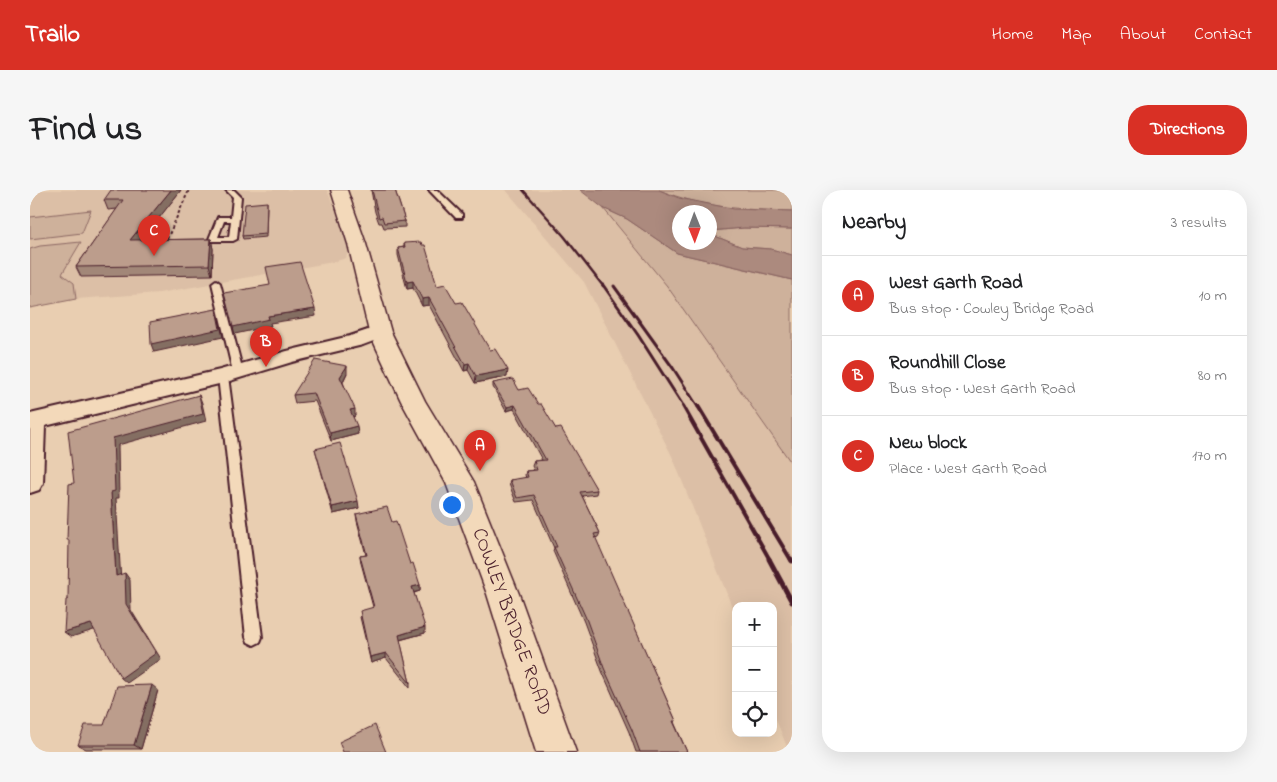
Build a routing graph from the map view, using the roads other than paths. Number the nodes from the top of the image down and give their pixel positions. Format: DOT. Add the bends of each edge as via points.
graph roads {
  1 [pos="230,190"];
  2 [pos="339,190"];
  3 [pos="433,190"];
  4 [pos="459,216"];
  5 [pos="236,219"];
  6 [pos="216,283"];
  7 [pos="380,332"];
  8 [pos="230,374"];
  9 [pos="32,421"];
  10 [pos="30,483"];
  11 [pos="254,638"];
  12 [pos="556,752"];
  1 -- 5 [label="lane" via="237,197"];
  2 -- 7 [label="highway, COWLEY BRIDGE ROAD"];
  3 -- 4 [label="lane"];
  6 -- 8 [label="lane"];
  7 -- 8 [label="street"];
  7 -- 12 [label="highway, COWLEY BRIDGE ROAD" via="413,402 460,482 503,594"];
  8 -- 9 [label="street"];
  8 -- 11 [label="lane"];
  9 -- 10 [label="street"];
}
